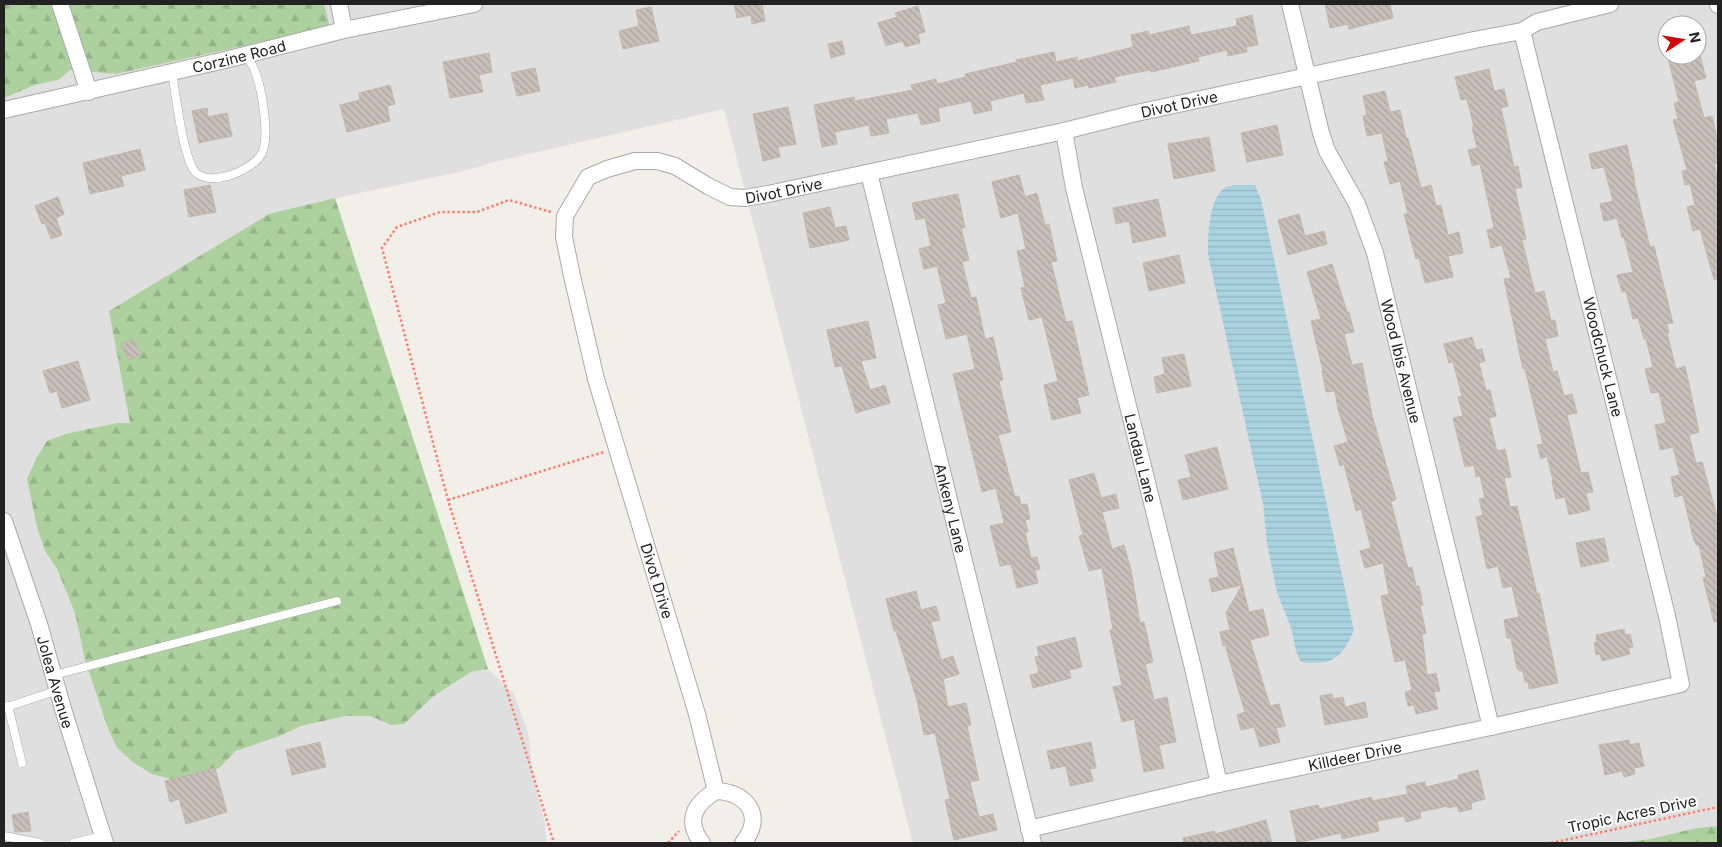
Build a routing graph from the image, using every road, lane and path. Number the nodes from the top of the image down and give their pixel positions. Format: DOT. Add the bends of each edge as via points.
graph roads {
  1 [pos="60,4"];
  2 [pos="339,4"];
  3 [pos="474,4"];
  4 [pos="1290,4"];
  5 [pos="1610,4"];
  6 [pos="344,30"];
  7 [pos="1522,31"];
  8 [pos="245,55"];
  9 [pos="172,72"];
  10 [pos="1308,76"];
  11 [pos="89,92"];
  12 [pos="4,110"];
  13 [pos="1064,131"];
  14 [pos="869,173"];
  15 [pos="565,216"];
  16 [pos="617,448"];
  17 [pos="448,500"];
  18 [pos="4,521"];
  19 [pos="336,601"];
  20 [pos="56,683"];
  21 [pos="1681,684"];
  22 [pos="6,707"];
  23 [pos="1491,727"];
  24 [pos="22,763"];
  25 [pos="1220,784"];
  26 [pos="716,791"];
  27 [pos="1718,807"];
  28 [pos="4,836"];
  29 [pos="1031,836"];
  30 [pos="104,840"];
  31 [pos="40,843"];
  32 [pos="74,843"];
  33 [pos="554,843"];
  34 [pos="702,843"];
  35 [pos="743,843"];
  36 [pos="1551,843"];
  1 -- 11 [label="street"];
  2 -- 6 [label="street"];
  3 -- 6 [label="street, Corzine Road"];
  4 -- 10 [label="street, Wood Ibis Avenue"];
  5 -- 7 [label="street, Divot Drive" via="1537,22"];
  6 -- 8 [label="street, Corzine Road"];
  7 -- 10 [label="street, Divot Drive"];
  7 -- 21 [label="street, Woodchuck Lane"];
  8 -- 9 [label="street, Corzine Road"];
  8 -- 9 [label="lane" via="256,72 266,126 265,144 250,166 222,177 206,177 194,170 186,146"];
  9 -- 11 [label="street, Corzine Road"];
  10 -- 13 [label="street, Divot Drive"];
  10 -- 23 [label="street, Wood Ibis Avenue" via="1321,133 1356,204 1375,253"];
  11 -- 12 [label="street, Corzine Road"];
  13 -- 14 [label="street, Divot Drive"];
  13 -- 25 [label="street, Landau Lane" via="1074,188"];
  14 -- 15 [label="street, Divot Drive" via="745,198 730,197 675,166 635,161 588,177"];
  14 -- 29 [label="street, Ankeny Lane"];
  15 -- 16 [label="street, Divot Drive" via="564,236 572,276 596,379"];
  15 -- 17 [label="path" via="508,200 477,212 440,212 398,227 382,248"];
  16 -- 17 [label="path"];
  16 -- 26 [label="street, Divot Drive" via="697,714"];
  17 -- 33 [label="path"];
  18 -- 20 [label="street, Jolea Avenue"];
  19 -- 20 [label="lane"];
  20 -- 22 [label="lane"];
  20 -- 30 [label="street, Jolea Avenue"];
  21 -- 23 [label="street, Killdeer Drive"];
  22 -- 24 [label="lane"];
  23 -- 25 [label="street, Killdeer Drive"];
  25 -- 29 [label="street, Killdeer Drive"];
  26 -- 34 [label="street" via="704,798 693,814 696,835"];
  26 -- 35 [label="street" via="736,794 750,809 752,826"];
  27 -- 36 [label="path, Tropic Acres Drive"];
  28 -- 31 [label="lane"];
  30 -- 32 [label="lane"];
}
